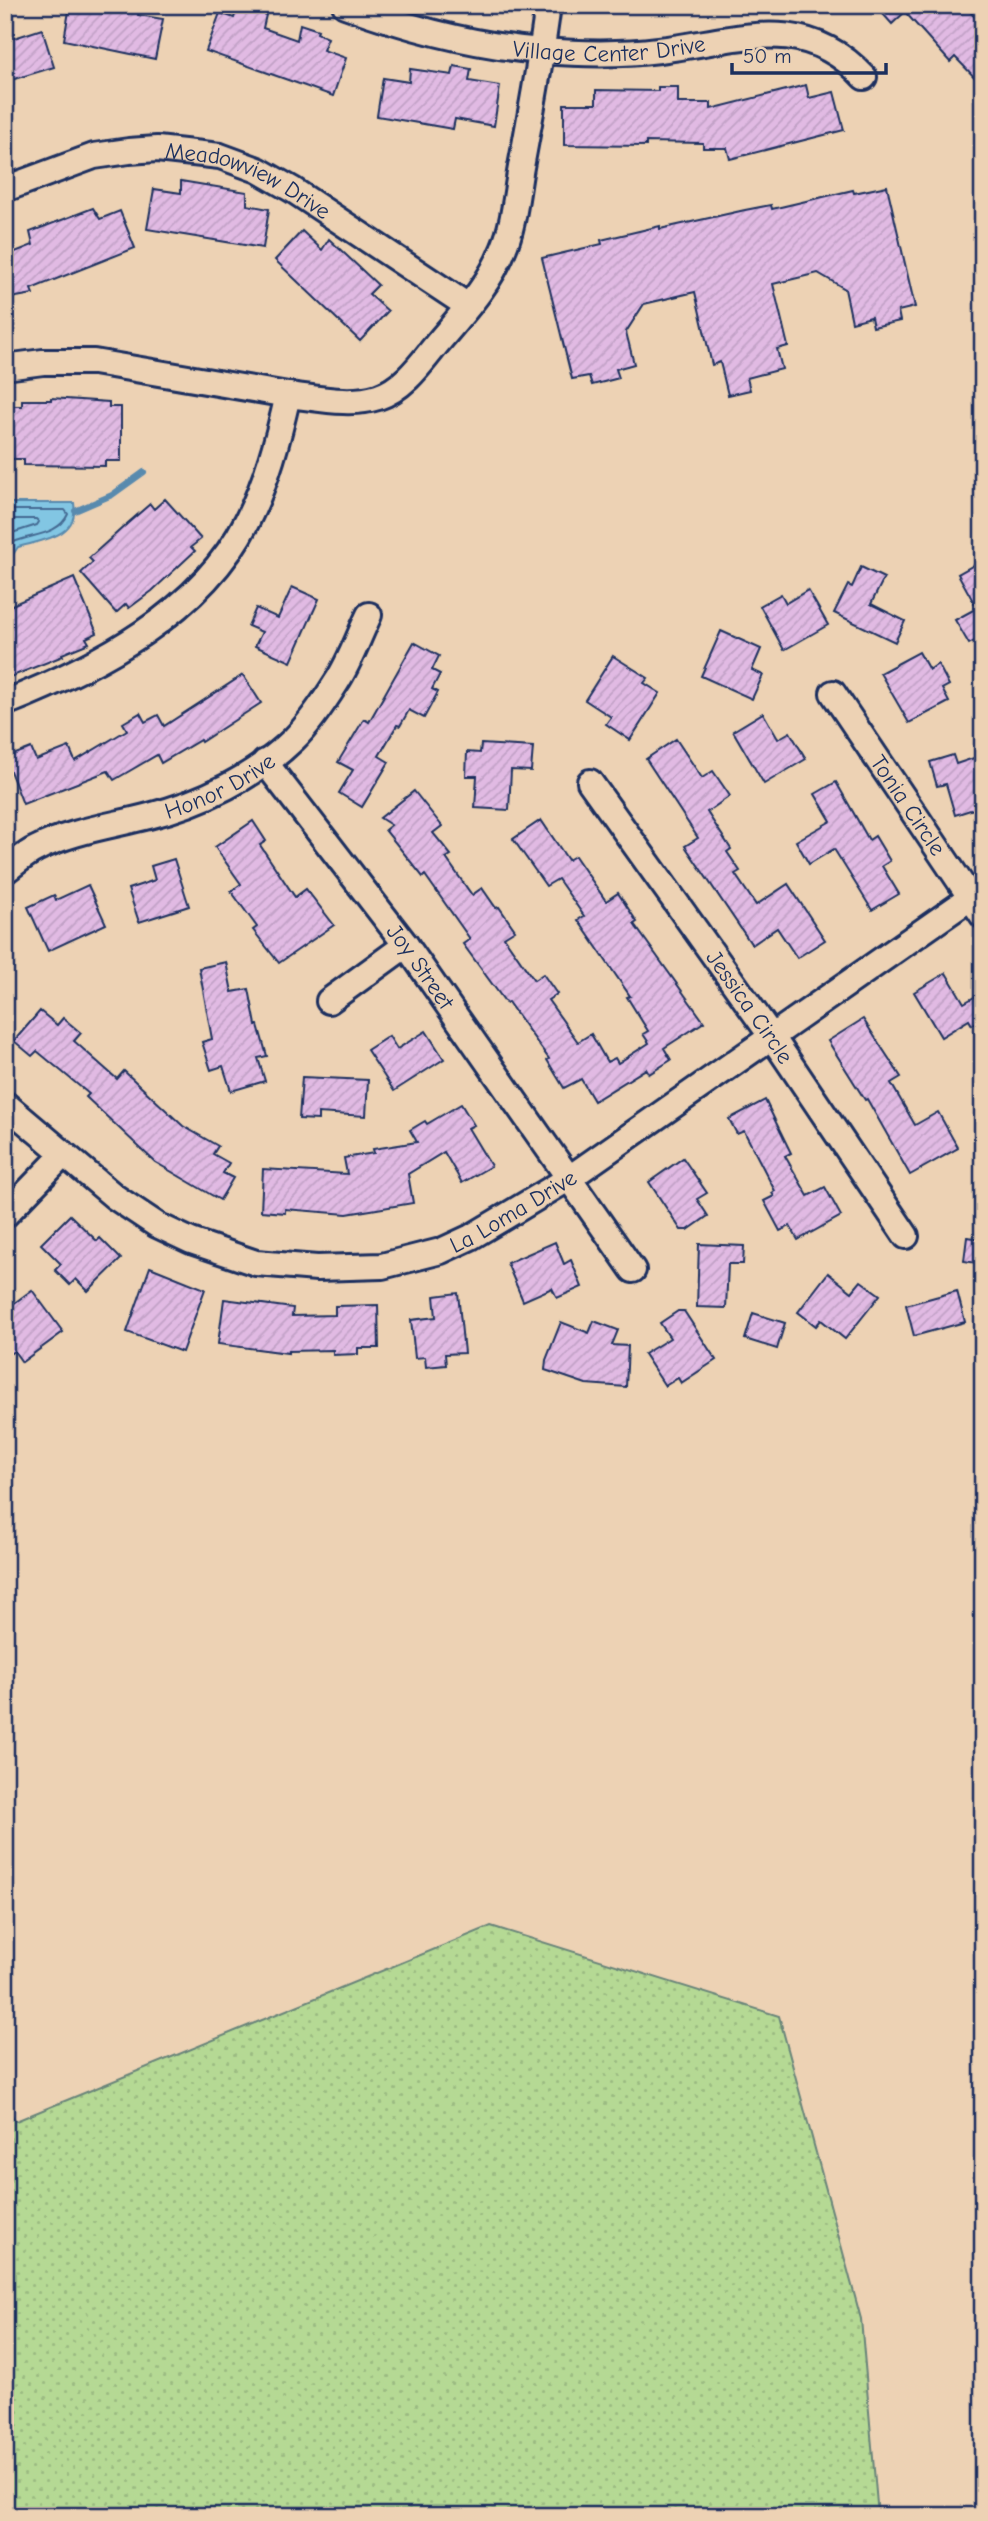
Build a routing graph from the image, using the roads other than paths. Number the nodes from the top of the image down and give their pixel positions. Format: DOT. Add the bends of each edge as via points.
graph roads {
  1 [pos="345,5"];
  2 [pos="548,5"];
  3 [pos="542,51"];
  4 [pos="864,76"];
  5 [pos="5,188"];
  6 [pos="468,306"];
  7 [pos="5,367"];
  8 [pos="288,395"];
  9 [pos="369,615"];
  10 [pos="833,693"];
  11 [pos="5,703"];
  12 [pos="265,762"];
  13 [pos="590,782"];
  14 [pos="5,871"];
  15 [pos="979,901"];
  16 [pos="406,945"];
  17 [pos="329,1001"];
  18 [pos="772,1037"];
  19 [pos="5,1104"];
  20 [pos="62,1155"];
  21 [pos="568,1179"];
  22 [pos="5,1215"];
  23 [pos="906,1236"];
  24 [pos="633,1269"];
  1 -- 3 [label="street, Village Center Drive" via="443,35"];
  2 -- 3 [label="street"];
  3 -- 4 [label="street, Village Center Drive" via="627,53 766,35 791,36 831,49"];
  3 -- 6 [label="street" via="508,237"];
  5 -- 6 [label="street, Meadowview Drive" via="84,159 129,151 157,149 220,156 293,190"];
  6 -- 8 [label="street" via="416,370 381,396 332,400"];
  7 -- 8 [label="street" via="94,362"];
  8 -- 11 [label="street" via="270,466 246,523 201,584 106,658"];
  9 -- 12 [label="street, Honor Drive" via="338,681 294,738"];
  10 -- 15 [label="street, Tonia Circle"];
  12 -- 14 [label="street, Honor Drive" via="213,794 67,837 34,850"];
  12 -- 16 [label="street, Joy Street"];
  13 -- 18 [label="street, Jessica Circle"];
  15 -- 18 [label="street, La Loma Drive"];
  16 -- 17 [label="street"];
  16 -- 21 [label="street, Joy Street"];
  18 -- 21 [label="street, La Loma Drive"];
  18 -- 23 [label="street, Jessica Circle"];
  19 -- 20 [label="street, La Loma Drive"];
  20 -- 21 [label="street, La Loma Drive" via="157,1225 191,1241 256,1263 317,1268 382,1266 441,1251"];
  20 -- 22 [label="street"];
  21 -- 24 [label="street, Joy Street"];
}
